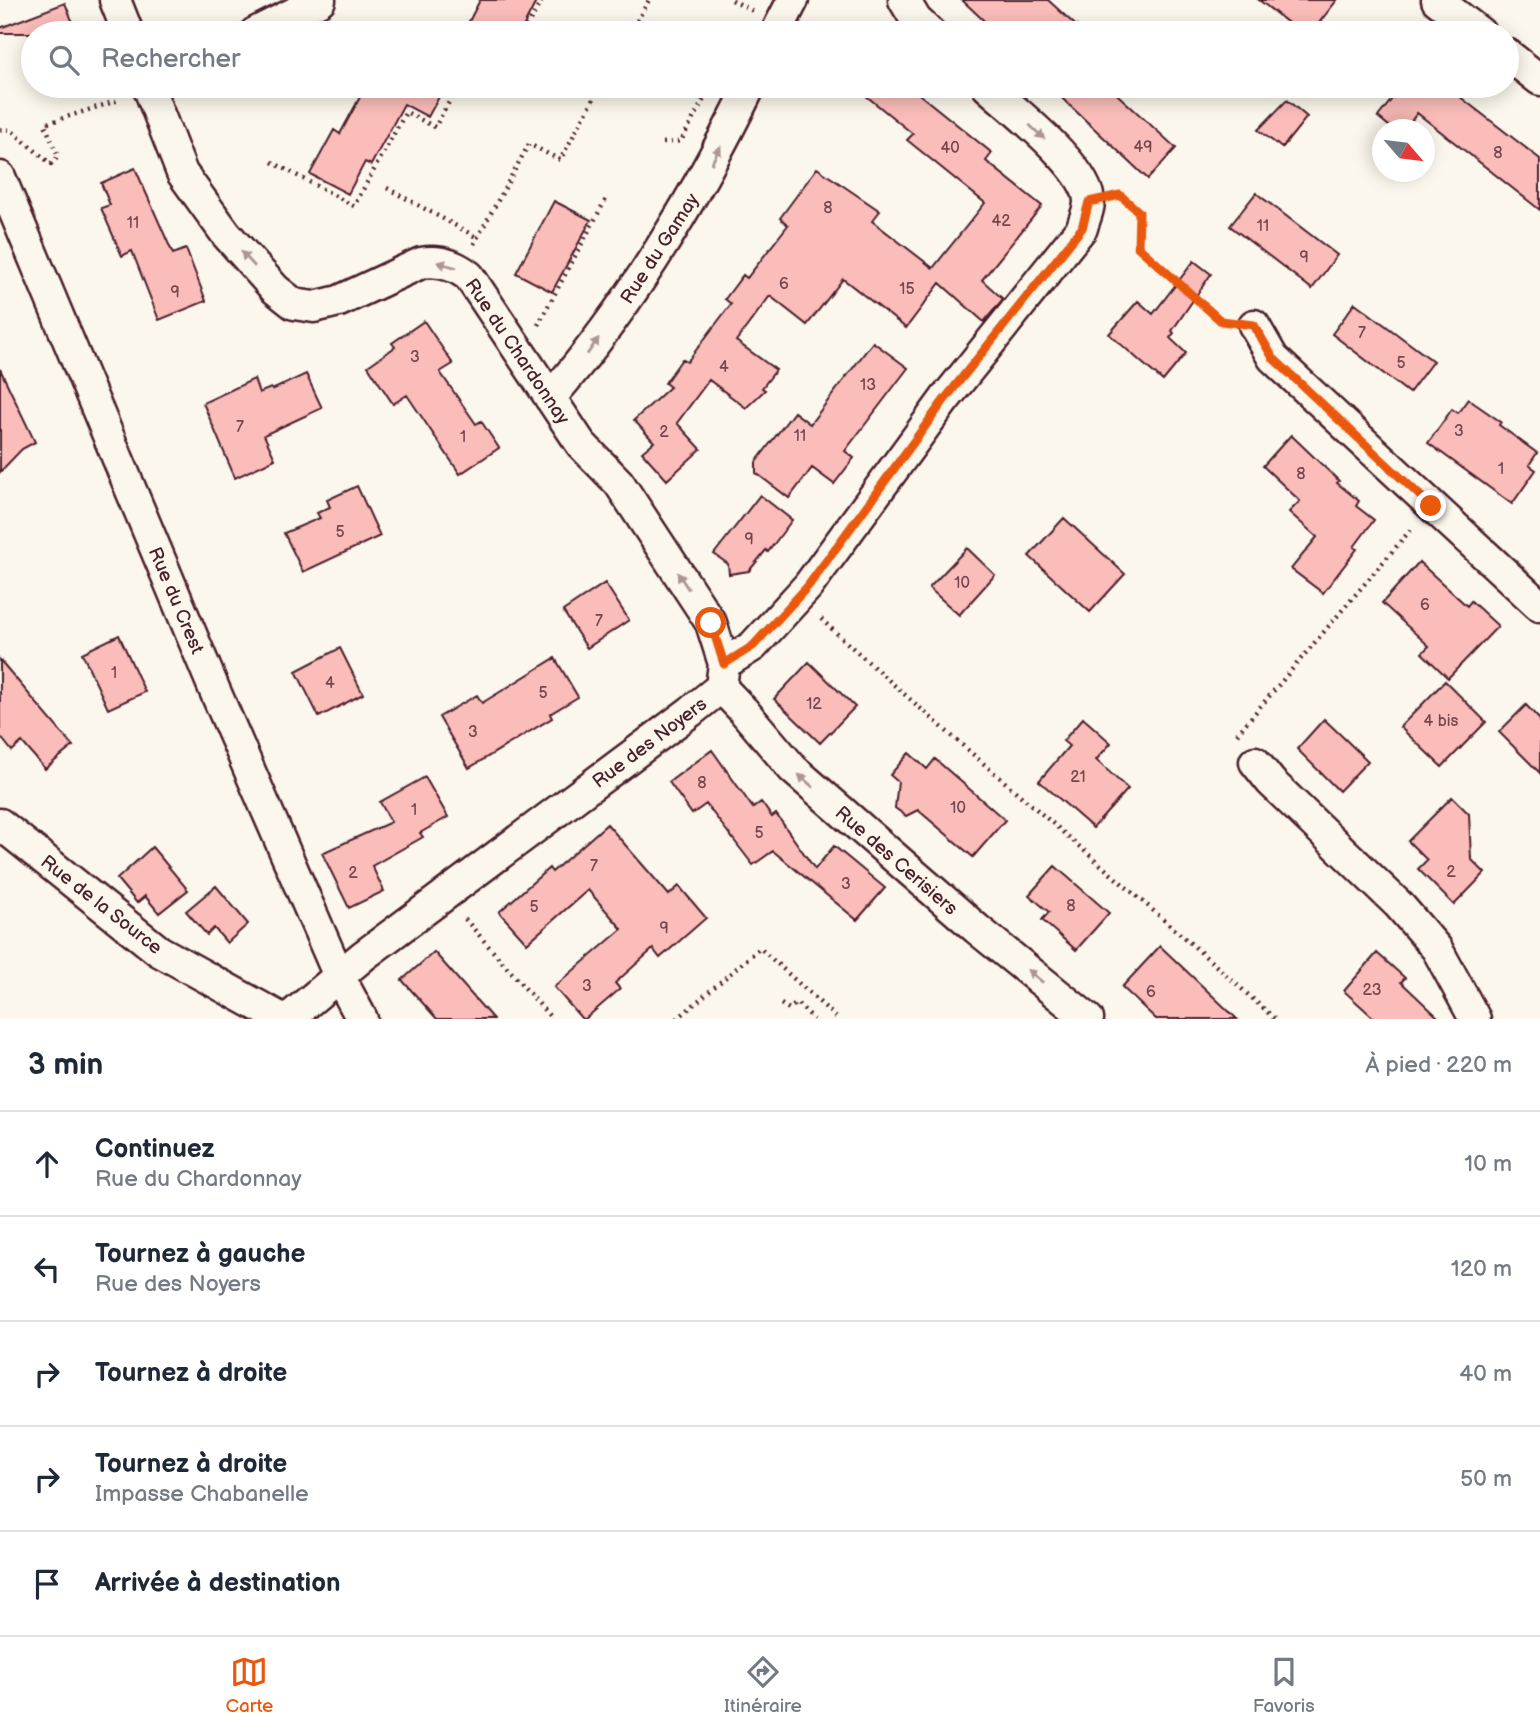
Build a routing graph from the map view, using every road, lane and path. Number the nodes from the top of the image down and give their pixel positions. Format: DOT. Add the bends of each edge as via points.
graph roads {
  1 [pos="115,0"];
  2 [pos="320,0"];
  3 [pos="542,0"];
  4 [pos="649,0"];
  5 [pos="793,0"];
  6 [pos="904,0"];
  7 [pos="1437,0"];
  8 [pos="123,21"];
  9 [pos="279,21"];
  10 [pos="530,21"];
  11 [pos="637,21"];
  12 [pos="782,21"];
  13 [pos="917,21"];
  14 [pos="1464,21"];
  15 [pos="1519,63"];
  16 [pos="1540,80"];
  17 [pos="120,98"];
  18 [pos="155,98"];
  19 [pos="451,98"];
  20 [pos="594,98"];
  21 [pos="704,98"];
  22 [pos="744,98"];
  23 [pos="1000,98"];
  24 [pos="0,129"];
  25 [pos="663,143"];
  26 [pos="272,162"];
  27 [pos="0,177"];
  28 [pos="387,188"];
  29 [pos="607,197"];
  30 [pos="1089,202"];
  31 [pos="478,238"];
  32 [pos="460,269"];
  33 [pos="1254,325"];
  34 [pos="508,335"];
  35 [pos="550,398"];
  36 [pos="1431,506"];
  37 [pos="794,601"];
  38 [pos="1540,606"];
  39 [pos="722,675"];
  40 [pos="1232,740"];
  41 [pos="1255,762"];
  42 [pos="0,824"];
  43 [pos="442,897"];
  44 [pos="339,976"];
  45 [pos="781,1004"];
  46 [pos="282,1019"];
  47 [pos="288,1019"];
  48 [pos="362,1019"];
  49 [pos="552,1019"];
  50 [pos="677,1019"];
  51 [pos="814,1019"];
  52 [pos="838,1019"];
  53 [pos="1088,1019"];
  54 [pos="1275,1019"];
  55 [pos="1475,1019"];
  1 -- 8 [label="street"];
  2 -- 9 [label="street"];
  3 -- 10 [label="path"];
  4 -- 11 [label="path"];
  5 -- 12 [label="street"];
  6 -- 13 [label="street"];
  7 -- 14 [label="street"];
  15 -- 16 [label="street"];
  17 -- 24 [label="path" via="46,124 58,157 51,164 10,130"];
  32 -- 18 [label="street, Rue du Chardonnay, one-way" via="432,261 339,301 314,307 294,304 226,234 182,173"];
  19 -- 26 [label="path" via="435,127 406,112 354,206"];
  20 -- 31 [label="path" via="560,160 528,144"];
  21 -- 25 [label="path" via="681,141"];
  35 -- 22 [label="street, Rue du Gamay, one-way" via="582,361 666,242"];
  23 -- 30 [label="street, one-way" via="1070,162 1083,180"];
  27 -- 44 [label="street, Rue du Crest"];
  28 -- 31 [label="path"];
  29 -- 34 [label="path" via="530,339 522,327"];
  30 -- 33 [label="path" via="1120,195 1139,212 1138,247 1221,321"];
  30 -- 37 [label="street, Rue des Noyers" via="1082,228 945,399"];
  31 -- 32 [label="path"];
  32 -- 34 [label="street, Rue du Chardonnay"];
  33 -- 36 [label="street" via="1273,358"];
  34 -- 35 [label="street, Rue du Chardonnay"];
  39 -- 35 [label="street, Rue du Chardonnay, one-way" via="711,623 619,484 581,444"];
  36 -- 38 [label="street"];
  36 -- 40 [label="path"];
  37 -- 39 [label="street, Rue des Noyers"];
  37 -- 54 [label="path" via="819,617"];
  39 -- 43 [label="street, Rue des Noyers"];
  53 -- 39 [label="street, Rue des Cerisiers, one-way" via="793,769 743,710"];
  41 -- 55 [label="street" via="1437,949"];
  42 -- 46 [label="street, Rue de la Source" via="159,951"];
  43 -- 44 [label="street, Rue des Noyers"];
  43 -- 49 [label="path"];
  44 -- 47 [label="street, Rue des Noyers"];
  44 -- 48 [label="street, Rue du Crest"];
  45 -- 51 [label="path" via="789,1009 797,1003"];
  50 -- 52 [label="path" via="760,948"];
}
